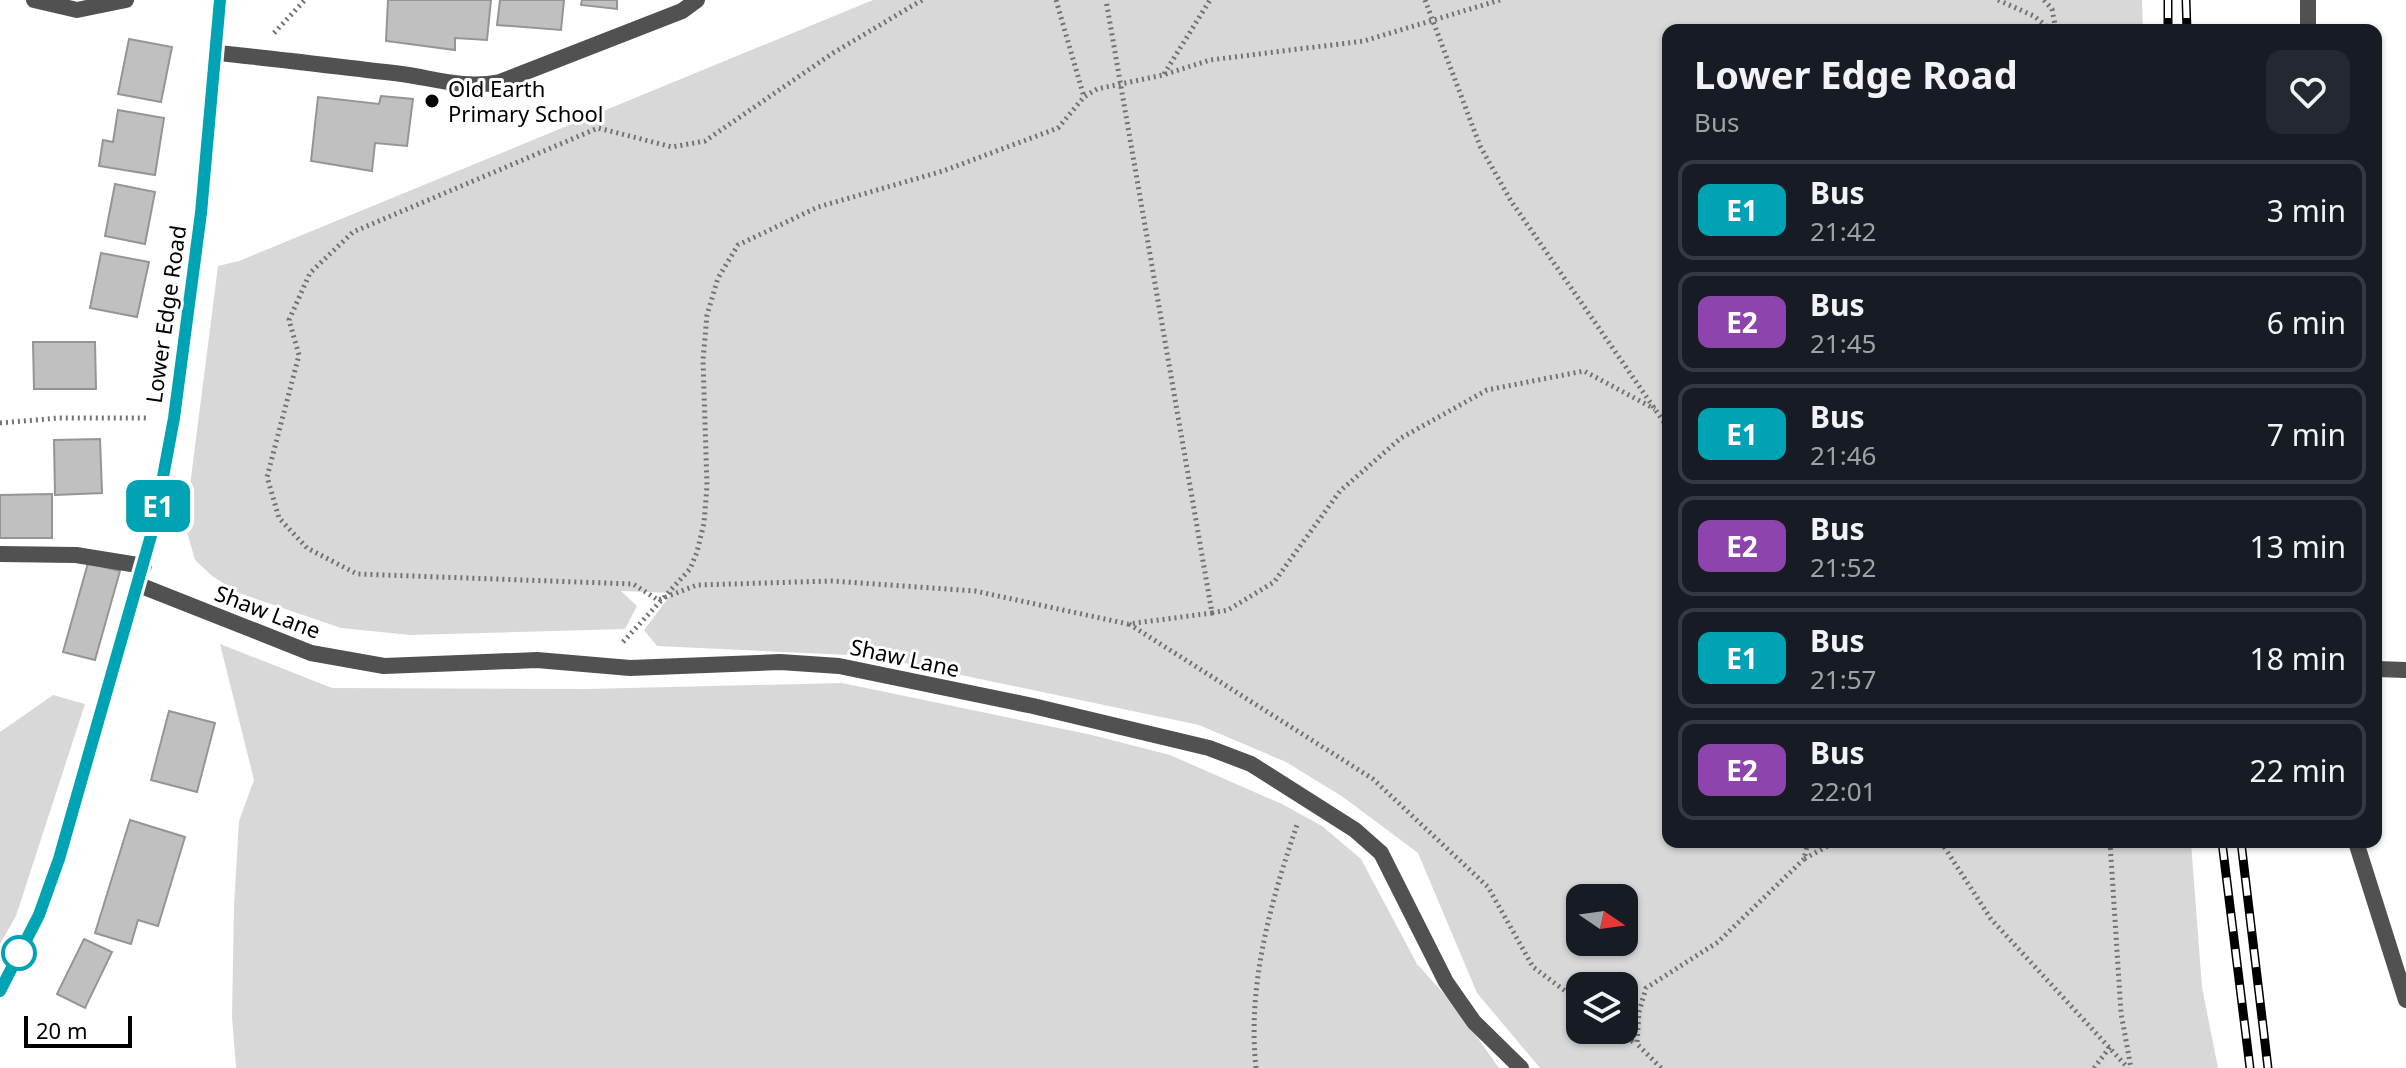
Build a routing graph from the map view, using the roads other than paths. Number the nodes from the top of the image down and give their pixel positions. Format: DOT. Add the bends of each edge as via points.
graph roads {
  1 [pos="34,0"];
  2 [pos="126,0"];
  3 [pos="220,0"];
  4 [pos="697,0"];
  5 [pos="2308,0"];
  6 [pos="2308,24"];
  7 [pos="217,53"];
  8 [pos="0,554"];
  9 [pos="144,566"];
  10 [pos="139,585"];
  11 [pos="2382,669"];
  12 [pos="2406,670"];
  13 [pos="2358,848"];
  14 [pos="0,991"];
  15 [pos="2406,1000"];
  16 [pos="1521,1068"];
  1 -- 2 [label="street" via="77,10"];
  3 -- 7 [label="street, Lower Edge Road"];
  4 -- 7 [label="street" via="669,16 480,86"];
  5 -- 6 [label="street"];
  7 -- 9 [label="street, Lower Edge Road" via="174,418"];
  8 -- 9 [label="street" via="76,555"];
  9 -- 10 [label="street, Lower Edge Road"];
  10 -- 14 [label="street, Lower Edge Road" via="59,859 39,915"];
  10 -- 16 [label="street, Shaw Lane" via="311,653 384,666 537,660 606,666 839,666 1209,748 1251,764 1355,830 1381,853 1446,982 1474,1022"];
  11 -- 12 [label="street"];
  13 -- 15 [label="street"];
}
